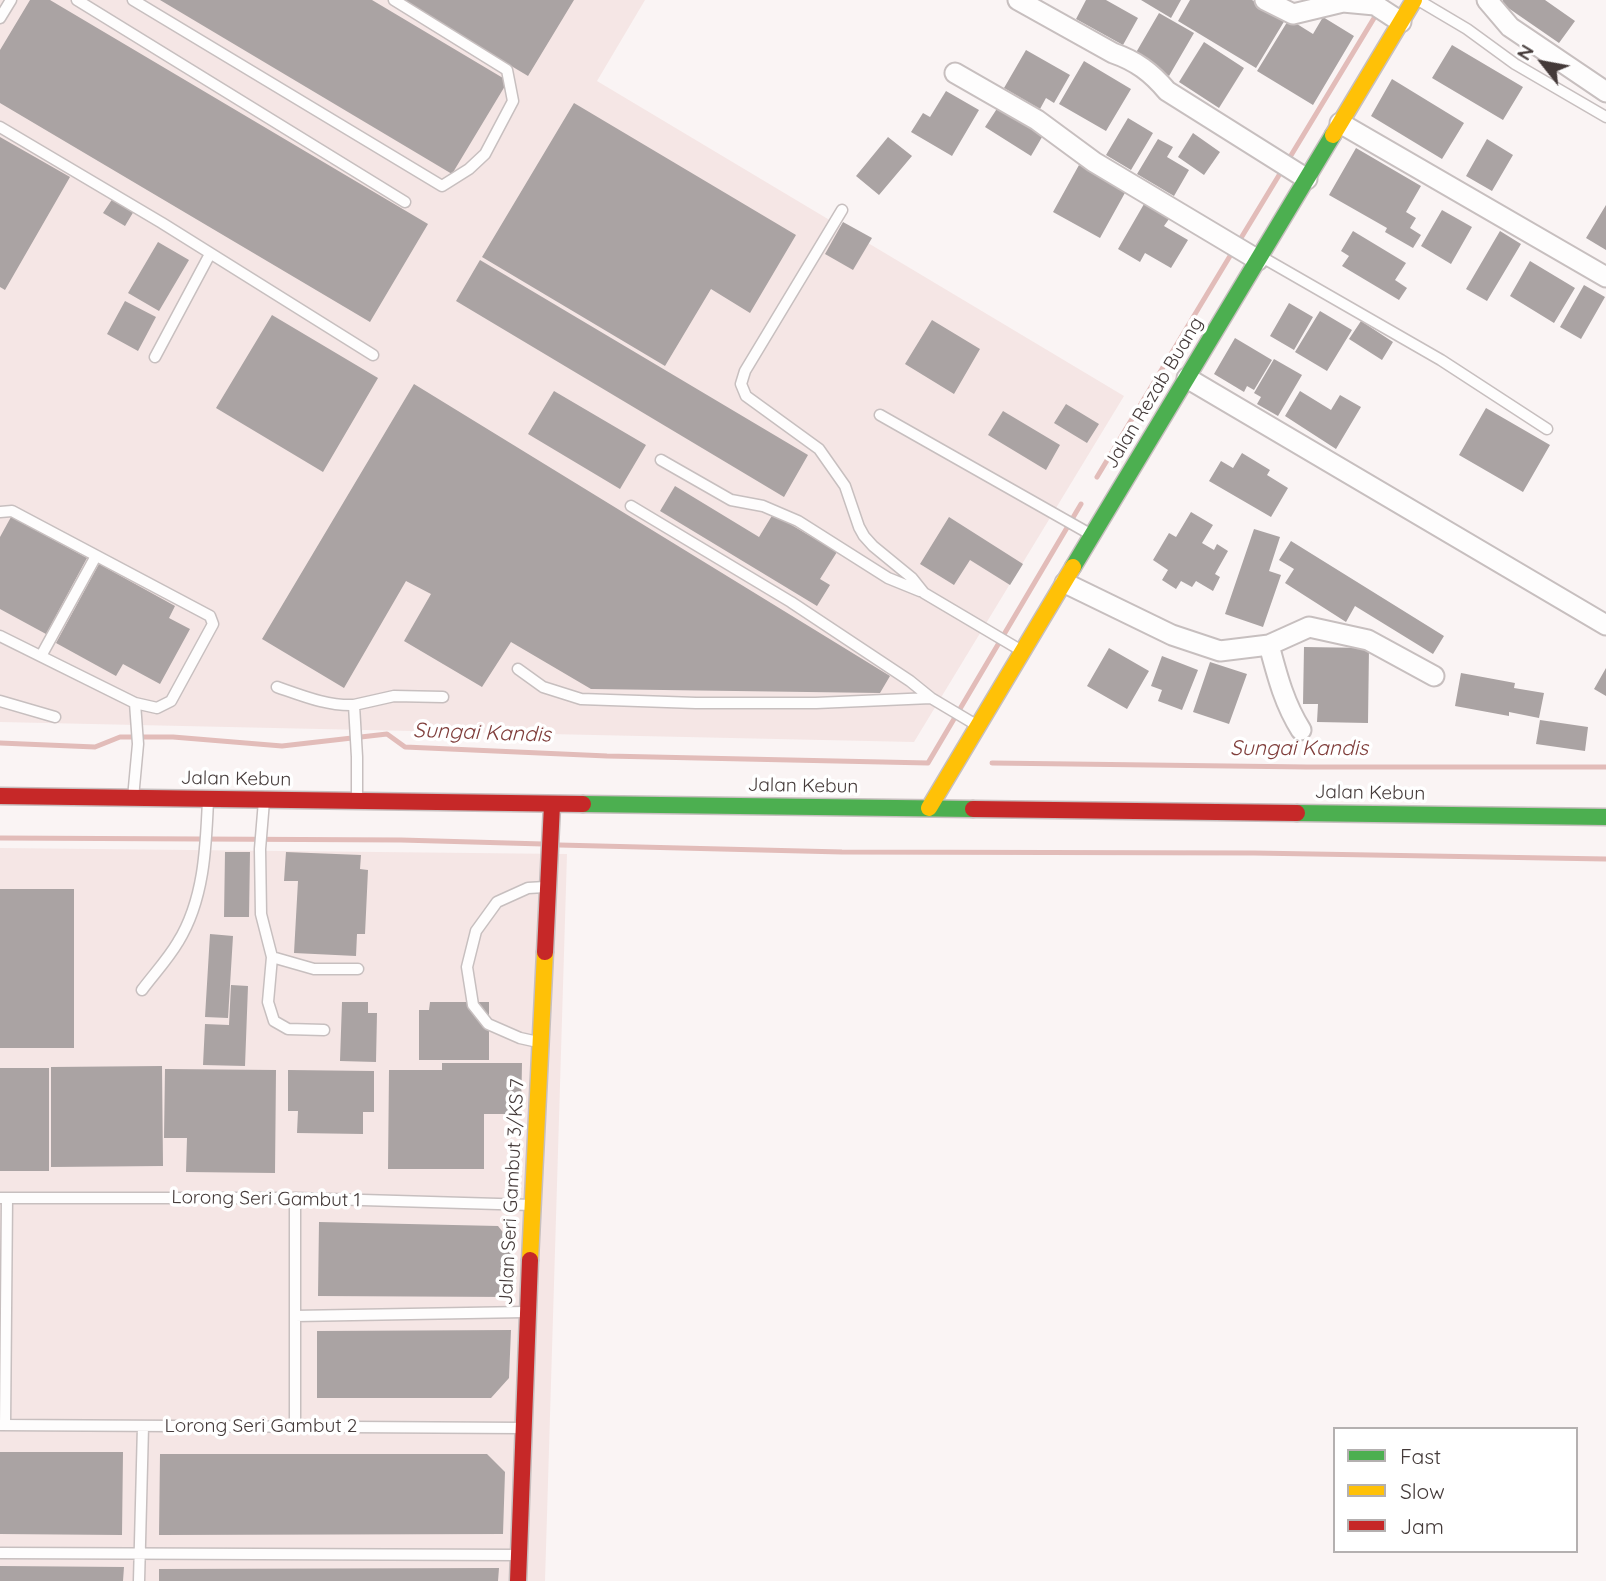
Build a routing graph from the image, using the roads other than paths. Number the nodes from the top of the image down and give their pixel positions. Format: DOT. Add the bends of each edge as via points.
graph roads {
  1 [pos="11,0"];
  2 [pos="77,0"];
  3 [pos="133,0"];
  4 [pos="394,0"];
  5 [pos="1018,0"];
  6 [pos="1265,0"];
  7 [pos="1416,0"];
  8 [pos="1487,0"];
  9 [pos="0,18"];
  10 [pos="1397,19"];
  11 [pos="955,74"];
  12 [pos="1606,92"];
  13 [pos="1606,117"];
  14 [pos="1340,122"];
  15 [pos="0,127"];
  16 [pos="1301,176"];
  17 [pos="405,202"];
  18 [pos="842,210"];
  19 [pos="210,254"];
  20 [pos="1256,257"];
  21 [pos="1606,277"];
  22 [pos="373,355"];
  23 [pos="155,357"];
  24 [pos="1187,378"];
  25 [pos="880,415"];
  26 [pos="1547,429"];
  27 [pos="661,460"];
  28 [pos="631,506"];
  29 [pos="0,512"];
  30 [pos="1093,536"];
  31 [pos="96,556"];
  32 [pos="1065,583"];
  33 [pos="924,593"];
  34 [pos="1606,625"];
  35 [pos="1,637"];
  36 [pos="1269,645"];
  37 [pos="1024,651"];
  38 [pos="41,656"];
  39 [pos="518,669"];
  40 [pos="1434,677"];
  41 [pos="277,687"];
  42 [pos="443,697"];
  43 [pos="930,698"];
  44 [pos="0,701"];
  45 [pos="135,703"];
  46 [pos="354,705"];
  47 [pos="55,717"];
  48 [pos="978,727"];
  49 [pos="1301,730"];
  50 [pos="0,796"];
  51 [pos="133,798"];
  52 [pos="208,799"];
  53 [pos="264,800"];
  54 [pos="356,802"];
  55 [pos="552,804"];
  56 [pos="929,808"];
  57 [pos="1606,817"];
  58 [pos="549,887"];
  59 [pos="272,957"];
  60 [pos="358,969"];
  61 [pos="142,990"];
  62 [pos="324,1030"];
  63 [pos="540,1043"];
  64 [pos="4,1198"];
  65 [pos="295,1198"];
  66 [pos="532,1205"];
  67 [pos="527,1312"];
  68 [pos="3,1315"];
  69 [pos="295,1317"];
  70 [pos="2,1425"];
  71 [pos="143,1426"];
  72 [pos="295,1426"];
  73 [pos="523,1427"];
  74 [pos="0,1553"];
  75 [pos="141,1555"];
  76 [pos="519,1555"];
  77 [pos="139,1581"];
  78 [pos="518,1581"];
  1 -- 9 [label="lane"];
  2 -- 17 [label="lane"];
  3 -- 4 [label="lane" via="442,186 485,154 513,102 506,70"];
  5 -- 16 [label="street" via="1152,72 1167,91"];
  6 -- 10 [label="street" via="1293,14 1343,2 1375,5"];
  7 -- 10 [label="street, Jalan Rezab Buang"];
  7 -- 13 [label="lane"];
  8 -- 12 [label="street" via="1510,27"];
  10 -- 14 [label="street, Jalan Rezab Buang"];
  11 -- 20 [label="street"];
  14 -- 16 [label="street, Jalan Rezab Buang"];
  14 -- 21 [label="street"];
  15 -- 19 [label="lane"];
  16 -- 20 [label="street, Jalan Rezab Buang"];
  18 -- 33 [label="lane" via="741,384 746,396 819,449 845,485 864,536"];
  19 -- 22 [label="lane"];
  19 -- 23 [label="lane"];
  20 -- 24 [label="street, Jalan Rezab Buang"];
  20 -- 26 [label="lane" via="1441,360"];
  24 -- 30 [label="street, Jalan Rezab Buang"];
  24 -- 34 [label="street"];
  25 -- 30 [label="lane"];
  27 -- 33 [label="lane" via="731,500 763,506 798,521 888,578"];
  28 -- 43 [label="lane" via="791,602"];
  29 -- 31 [label="lane" via="12,511"];
  30 -- 32 [label="street, Jalan Rezab Buang"];
  31 -- 38 [label="lane"];
  31 -- 45 [label="lane" via="210,617 213,624 171,701 157,708"];
  32 -- 36 [label="street" via="1172,635 1220,651"];
  32 -- 37 [label="street, Jalan Rezab Buang"];
  33 -- 37 [label="lane"];
  35 -- 38 [label="lane"];
  36 -- 40 [label="street" via="1309,627 1335,632 1368,640"];
  36 -- 49 [label="street" via="1283,695"];
  37 -- 48 [label="street, Jalan Rezab Buang"];
  38 -- 45 [label="lane"];
  39 -- 43 [label="lane" via="543,687 581,699 696,704"];
  41 -- 46 [label="lane" via="320,702"];
  42 -- 46 [label="lane" via="394,696"];
  43 -- 48 [label="lane"];
  44 -- 47 [label="lane"];
  45 -- 51 [label="lane" via="138,744"];
  46 -- 54 [label="lane"];
  48 -- 56 [label="street, Jalan Rezab Buang"];
  50 -- 51 [label="street, Jalan Kebun"];
  51 -- 52 [label="street, Jalan Kebun"];
  52 -- 53 [label="street, Jalan Kebun"];
  52 -- 61 [label="lane" via="198,899 179,942"];
  53 -- 54 [label="street, Jalan Kebun"];
  53 -- 59 [label="lane" via="261,914"];
  54 -- 55 [label="street, Jalan Kebun"];
  55 -- 56 [label="street, Jalan Kebun"];
  55 -- 58 [label="street, Jalan Seri Gambut 3/KS 7"];
  56 -- 57 [label="street, Jalan Kebun"];
  58 -- 63 [label="street, Jalan Seri Gambut 3/KS 7"];
  58 -- 63 [label="lane" via="528,888 497,902 476,931 467,967 473,1005 488,1024"];
  59 -- 60 [label="lane" via="314,969"];
  59 -- 62 [label="lane" via="268,1002 274,1021 288,1029"];
  63 -- 66 [label="street, Jalan Seri Gambut 3/KS 7"];
  64 -- 65 [label="lane, Lorong Seri Gambut 1"];
  64 -- 68 [label="lane"];
  65 -- 66 [label="lane, Lorong Seri Gambut 1"];
  65 -- 69 [label="lane"];
  66 -- 67 [label="street, Jalan Seri Gambut 3/KS 7"];
  67 -- 69 [label="lane"];
  67 -- 73 [label="street, Jalan Seri Gambut 3/KS 7"];
  68 -- 70 [label="lane"];
  69 -- 72 [label="lane"];
  70 -- 71 [label="lane, Lorong Seri Gambut 2"];
  71 -- 72 [label="lane, Lorong Seri Gambut 2"];
  71 -- 75 [label="lane"];
  72 -- 73 [label="lane, Lorong Seri Gambut 2"];
  73 -- 76 [label="street, Jalan Seri Gambut 3/KS 7"];
  74 -- 75 [label="lane"];
  75 -- 76 [label="lane"];
  75 -- 77 [label="lane"];
  76 -- 78 [label="street, Jalan Seri Gambut 3/KS 7"];
}
